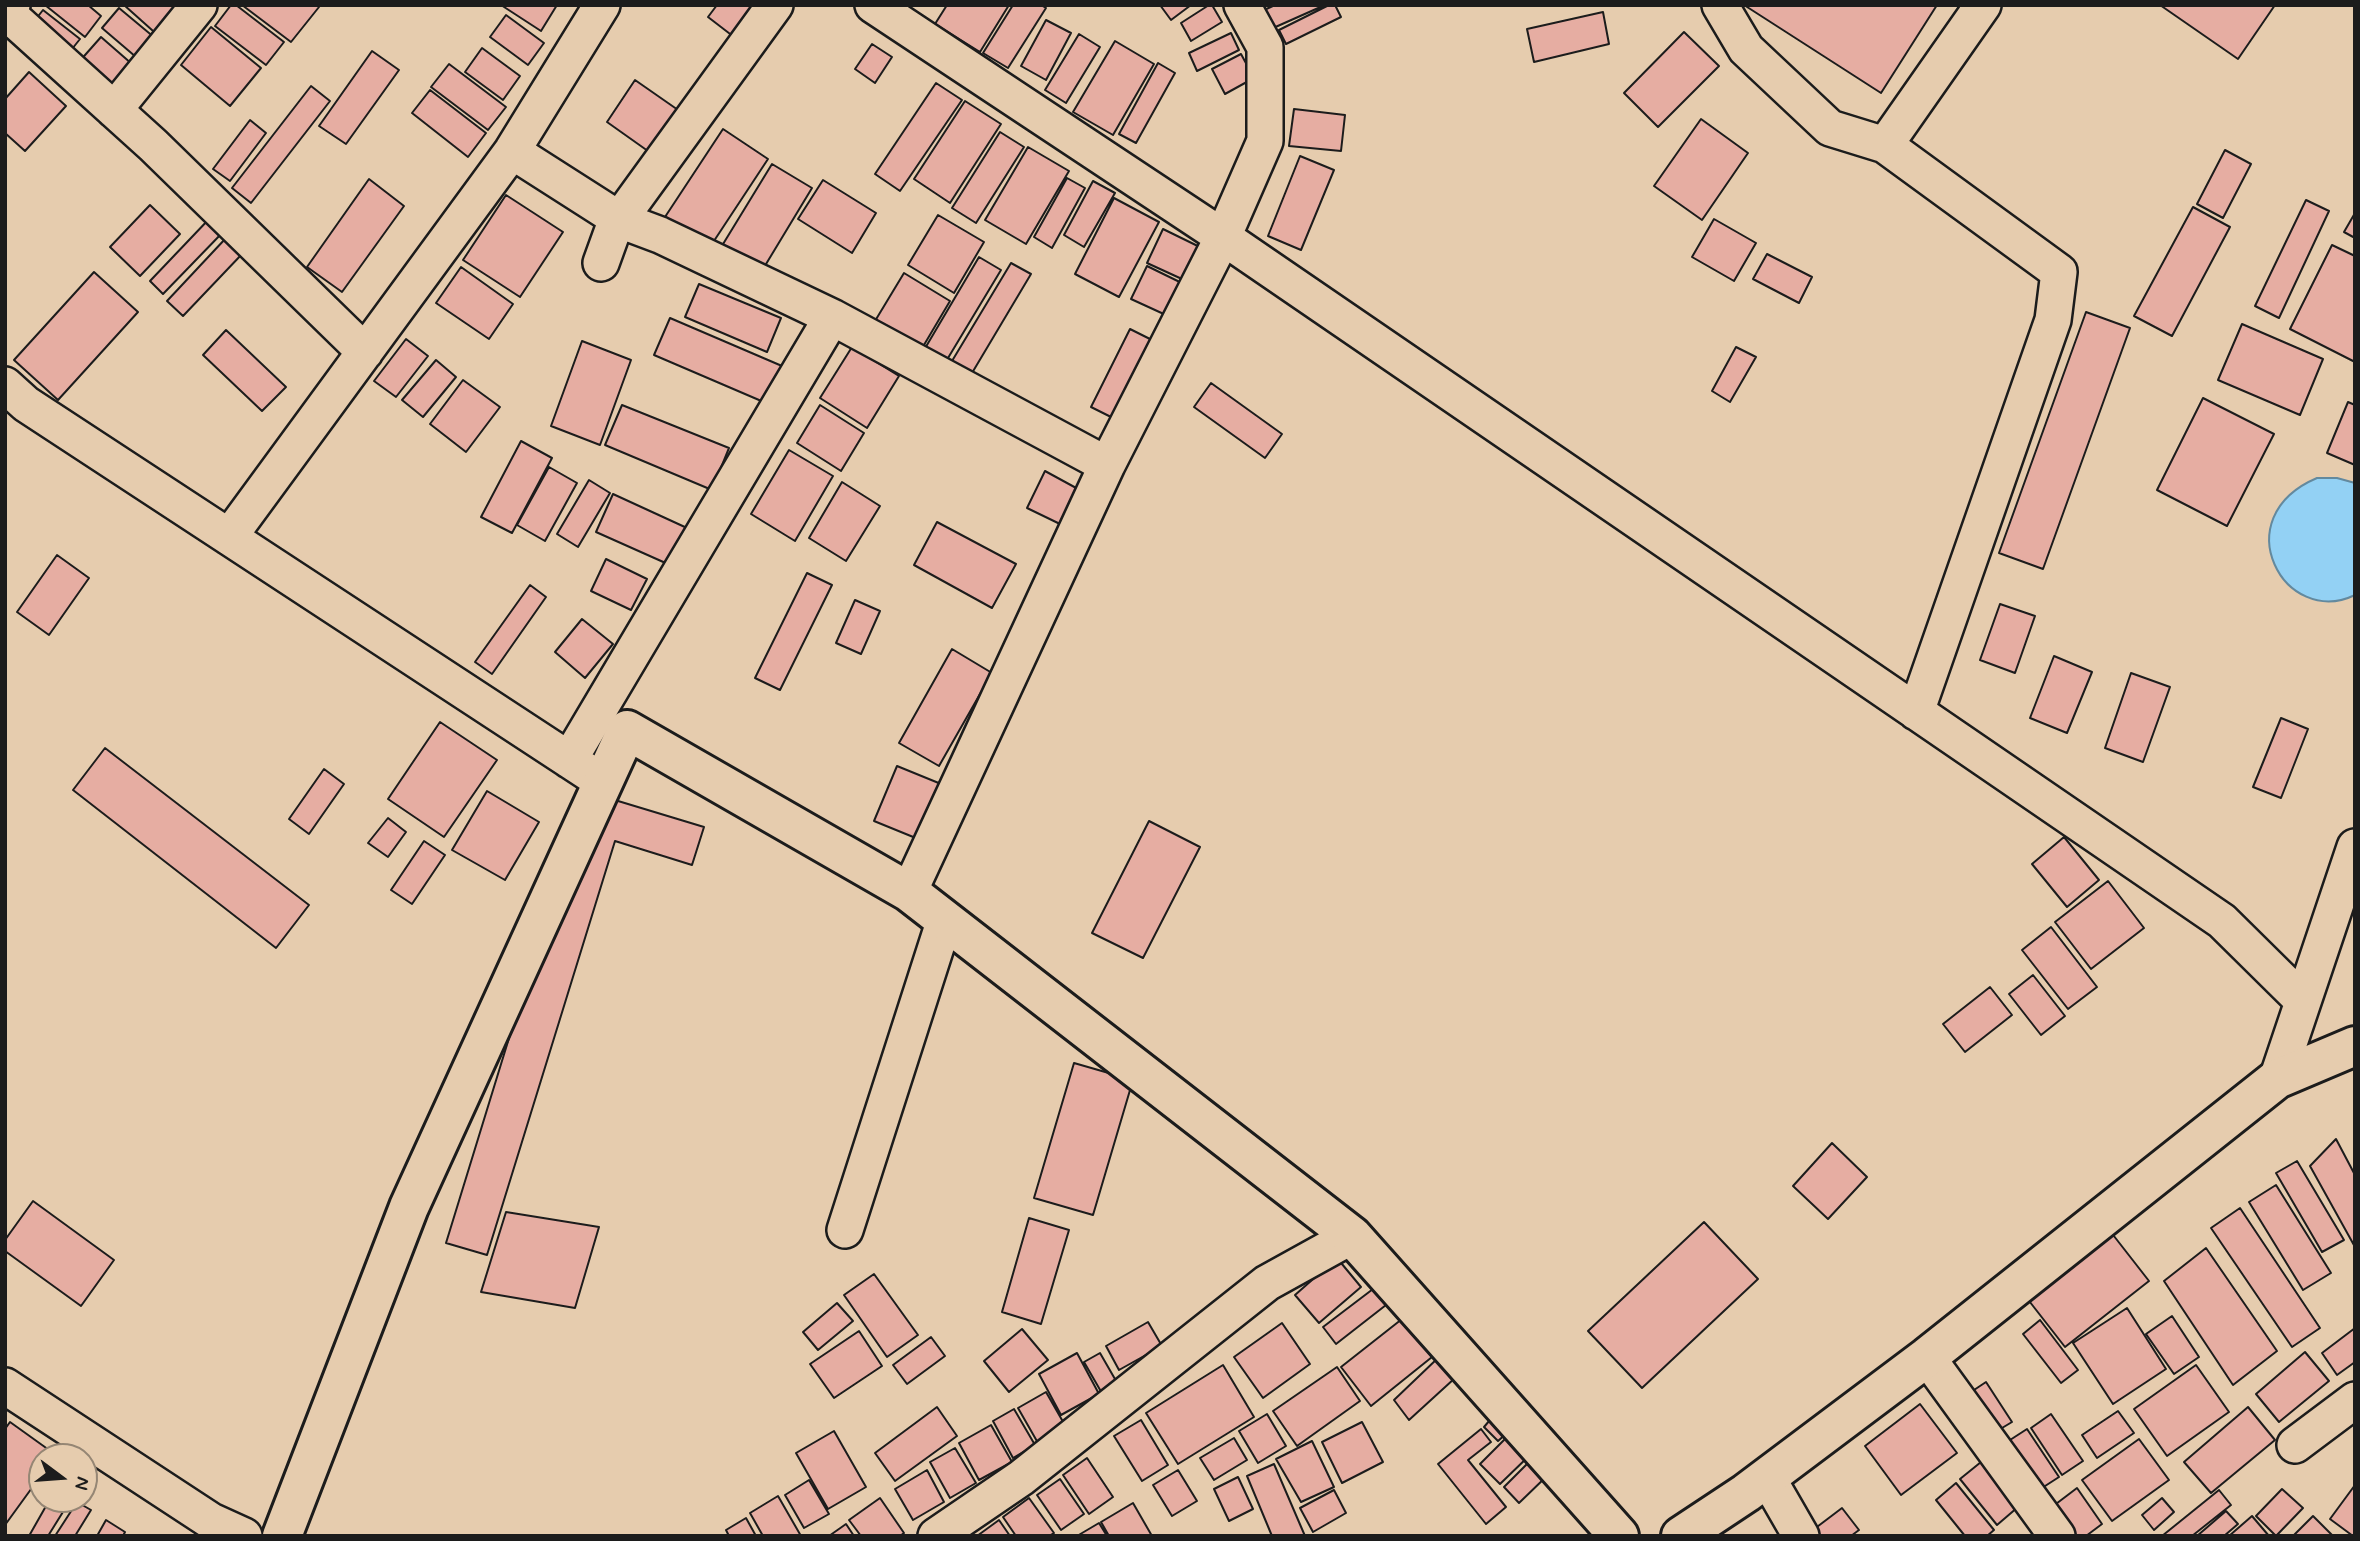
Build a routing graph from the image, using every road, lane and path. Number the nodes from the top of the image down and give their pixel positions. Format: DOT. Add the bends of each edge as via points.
graph roads {
  1 [pos="12,5"];
  2 [pos="198,5"];
  3 [pos="602,5"];
  4 [pos="775,5"];
  5 [pos="873,5"];
  6 [pos="1242,5"];
  7 [pos="1720,5"];
  8 [pos="1983,5"];
  9 [pos="114,110"];
  10 [pos="1885,145"];
  11 [pos="512,150"];
  12 [pos="620,220"];
  13 [pos="1223,237"];
  14 [pos="601,262"];
  15 [pos="832,317"];
  16 [pos="365,352"];
  17 [pos="5,385"];
  18 [pos="1107,465"];
  19 [pos="229,537"];
  20 [pos="1916,712"];
  21 [pos="569,760"];
  22 [pos="603,782"];
  23 [pos="2355,846"];
  24 [pos="909,892"];
  25 [pos="945,919"];
  26 [pos="2303,1001"];
  27 [pos="2355,1046"];
  28 [pos="2277,1079"];
  29 [pos="845,1230"];
  30 [pos="1352,1236"];
  31 [pos="1927,1357"];
  32 [pos="5,1386"];
  33 [pos="2355,1400"];
  34 [pos="2295,1445"];
  35 [pos="1767,1478"];
  36 [pos="244,1536"];
  37 [pos="282,1536"];
  38 [pos="936,1536"];
  39 [pos="1619,1536"];
  40 [pos="1682,1536"];
  41 [pos="1801,1536"];
  42 [pos="2057,1536"];
  1 -- 9 [label="street" via="7,13"];
  2 -- 9 [label="street"];
  3 -- 11 [label="street"];
  4 -- 12 [label="street"];
  5 -- 13 [label="street"];
  6 -- 13 [label="street" via="1265,47 1265,141"];
  7 -- 10 [label="street" via="1746,49 1830,128"];
  8 -- 10 [label="street"];
  9 -- 16 [label="street"];
  10 -- 20 [label="street" via="2059,272 2053,320"];
  11 -- 12 [label="street"];
  11 -- 16 [label="street"];
  12 -- 14 [label="street"];
  12 -- 15 [label="street"];
  13 -- 18 [label="street"];
  13 -- 20 [label="street"];
  15 -- 18 [label="street"];
  15 -- 21 [label="street"];
  16 -- 19 [label="street"];
  17 -- 19 [label="street" via="26,404"];
  18 -- 24 [label="street"];
  19 -- 21 [label="street"];
  20 -- 26 [label="street" via="2222,921"];
  21 -- 22 [label="street"];
  22 -- 24 [label="street" via="627,730"];
  22 -- 37 [label="street" via="409,1207"];
  23 -- 26 [label="street"];
  24 -- 25 [label="street"];
  25 -- 29 [label="street"];
  25 -- 30 [label="street"];
  26 -- 28 [label="street"];
  27 -- 28 [label="street"];
  28 -- 31 [label="street"];
  30 -- 38 [label="street" via="1266,1283 1021,1478"];
  30 -- 39 [label="street"];
  31 -- 35 [label="street"];
  31 -- 42 [label="street"];
  32 -- 36 [label="street" via="211,1521"];
  33 -- 34 [label="street"];
  35 -- 40 [label="street"];
  35 -- 41 [label="street"];
}
